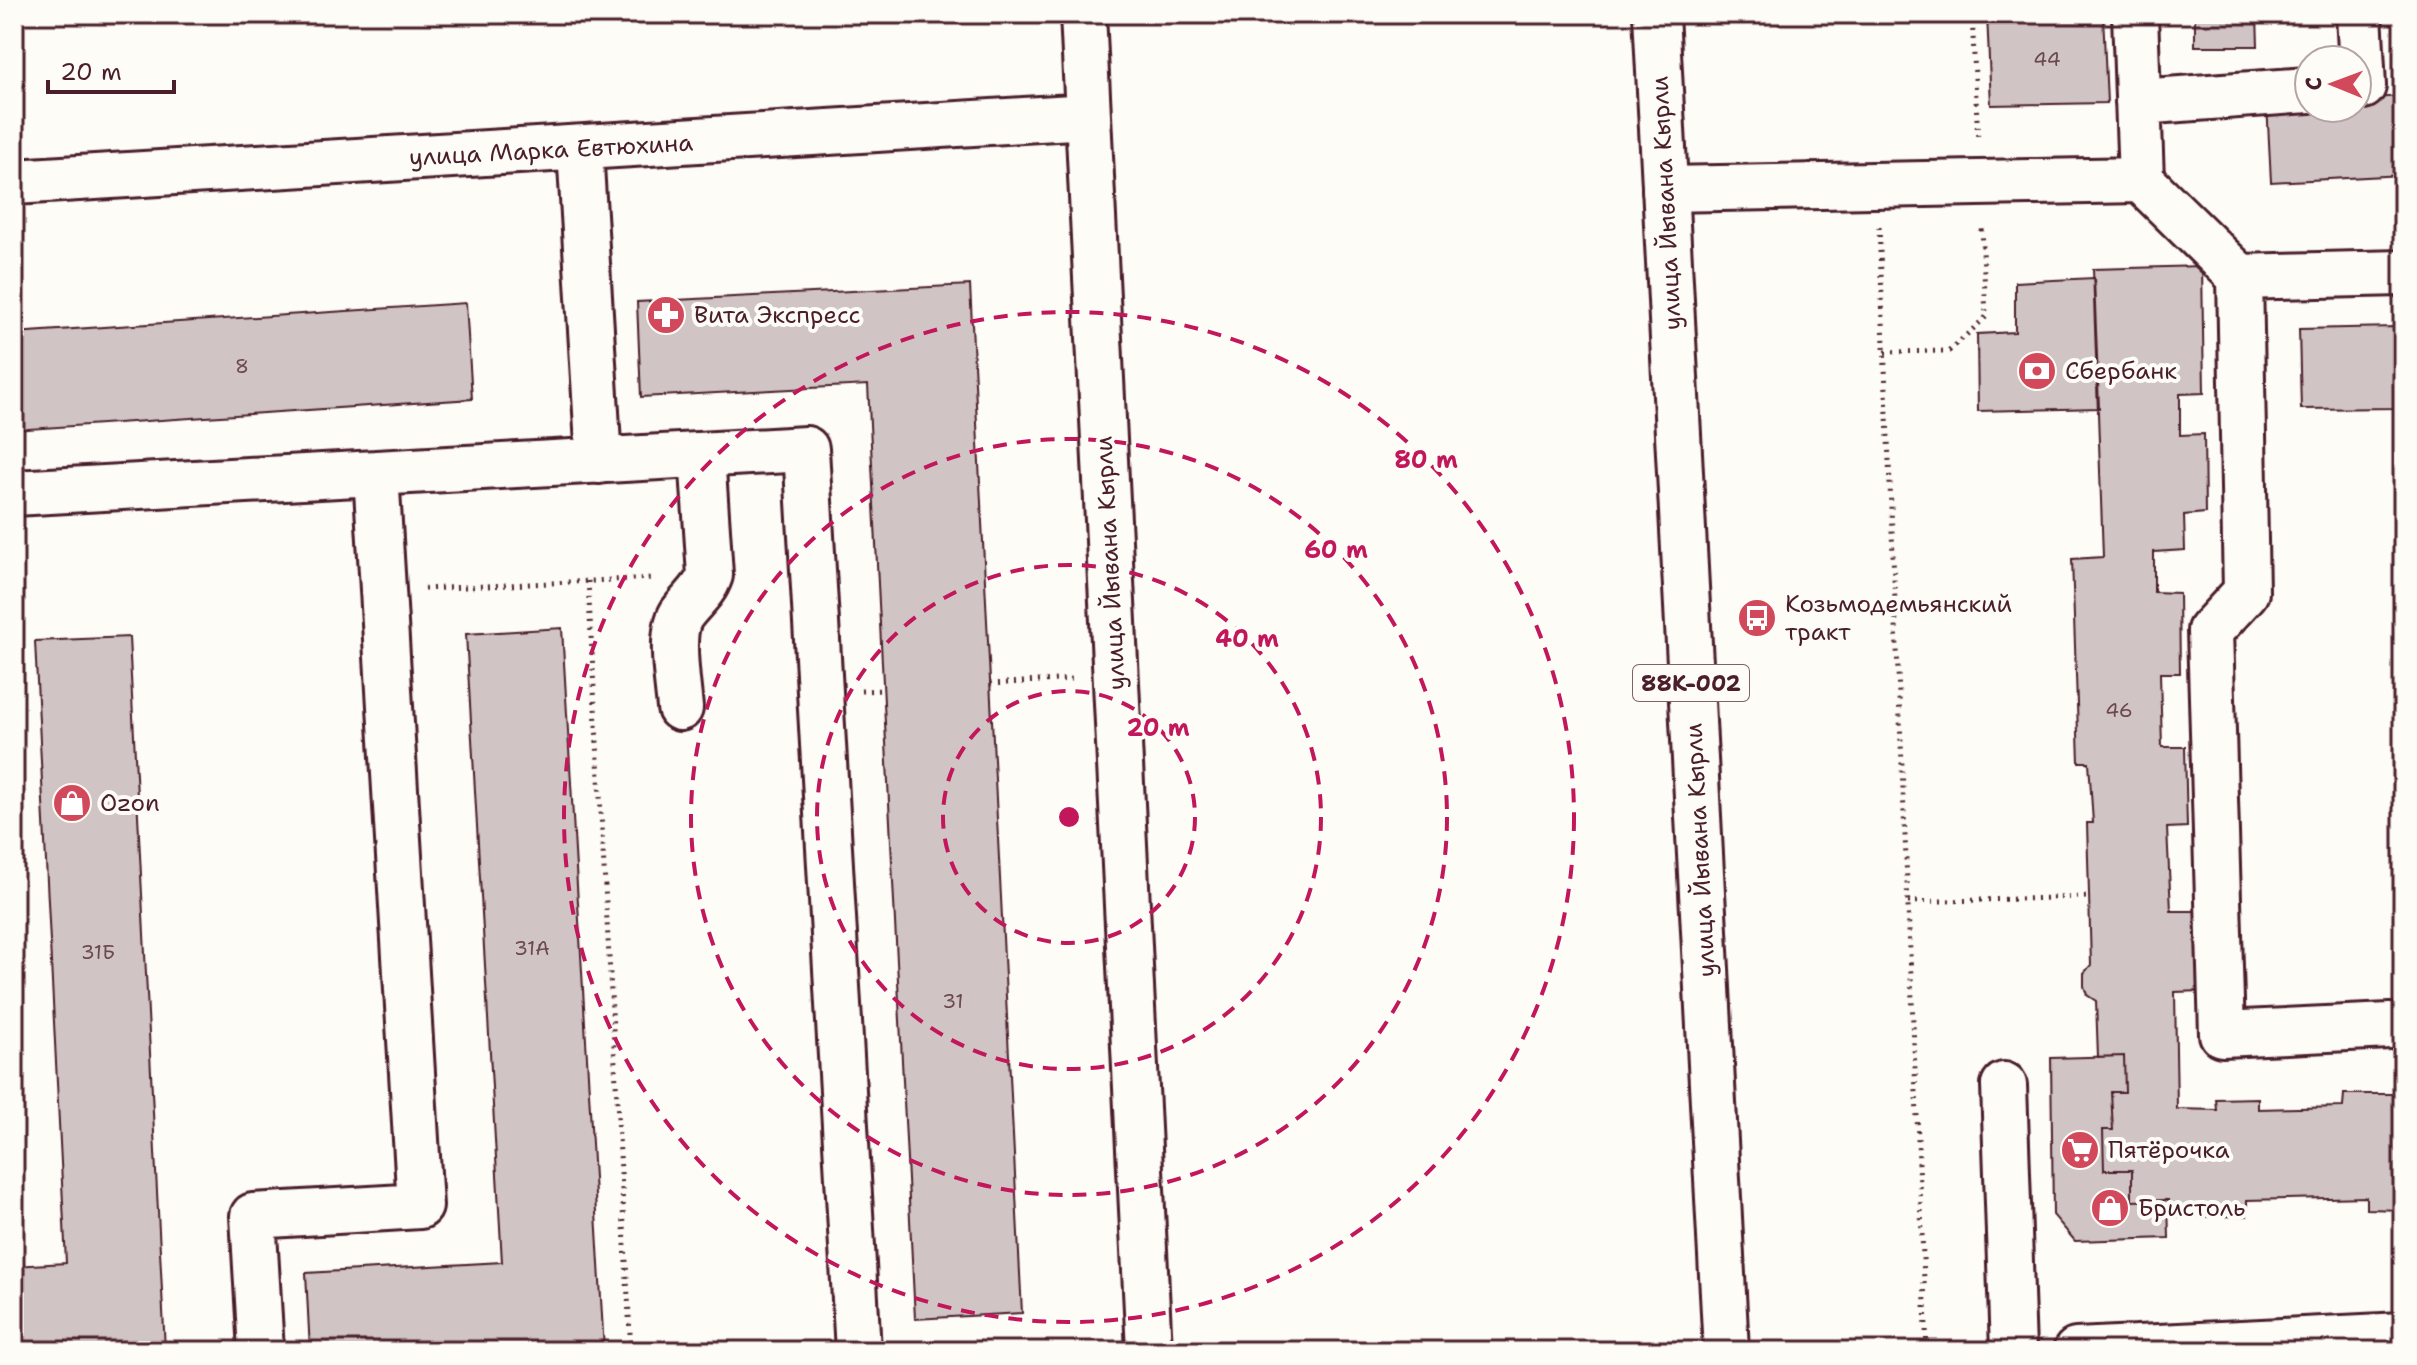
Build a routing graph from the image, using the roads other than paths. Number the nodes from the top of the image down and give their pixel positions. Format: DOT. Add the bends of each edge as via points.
graph roads {
  1 [pos="1083,14"];
  2 [pos="1656,14"];
  3 [pos="2135,14"];
  4 [pos="2359,14"];
  5 [pos="2361,44"];
  6 [pos="2293,91"];
  7 [pos="2138,102"];
  8 [pos="1088,116"];
  9 [pos="580,149"];
  10 [pos="2141,180"];
  11 [pos="14,182"];
  12 [pos="1665,189"];
  13 [pos="2403,273"];
  14 [pos="2240,277"];
  15 [pos="702,455"];
  16 [pos="599,461"];
  17 [pos="376,473"];
  18 [pos="14,493"];
  19 [pos="680,708"];
  20 [pos="2390,1026"];
  21 [pos="2004,1085"];
  22 [pos="2403,1335"];
  23 [pos="261,1351"];
  24 [pos="858,1351"];
  25 [pos="1149,1351"];
  26 [pos="1726,1351"];
  27 [pos="2013,1351"];
  28 [pos="2076,1351"];
  1 -- 8 [label="street, улица Йывана Кырли"];
  2 -- 12 [label="street, улица Йывана Кырли / 88К-002"];
  3 -- 7 [label="street"];
  4 -- 5 [label="street"];
  6 -- 7 [label="street"];
  7 -- 10 [label="street"];
  8 -- 9 [label="street, улица Марка Евтюхина"];
  8 -- 25 [label="street, улица Йывана Кырли"];
  9 -- 11 [label="street, улица Марка Евтюхина"];
  9 -- 16 [label="street"];
  10 -- 12 [label="street"];
  10 -- 14 [label="street"];
  12 -- 26 [label="street, улица Йывана Кырли / 88К-002"];
  13 -- 14 [label="street"];
  14 -- 20 [label="street" via="2246,592 2210,631 2222,1034"];
  15 -- 16 [label="street"];
  15 -- 19 [label="street" via="710,575 675,631"];
  15 -- 24 [label="street" via="806,449"];
  16 -- 17 [label="street"];
  17 -- 18 [label="street"];
  17 -- 23 [label="street" via="420,1206 253,1216"];
  21 -- 27 [label="street"];
  22 -- 28 [label="street"];
}
